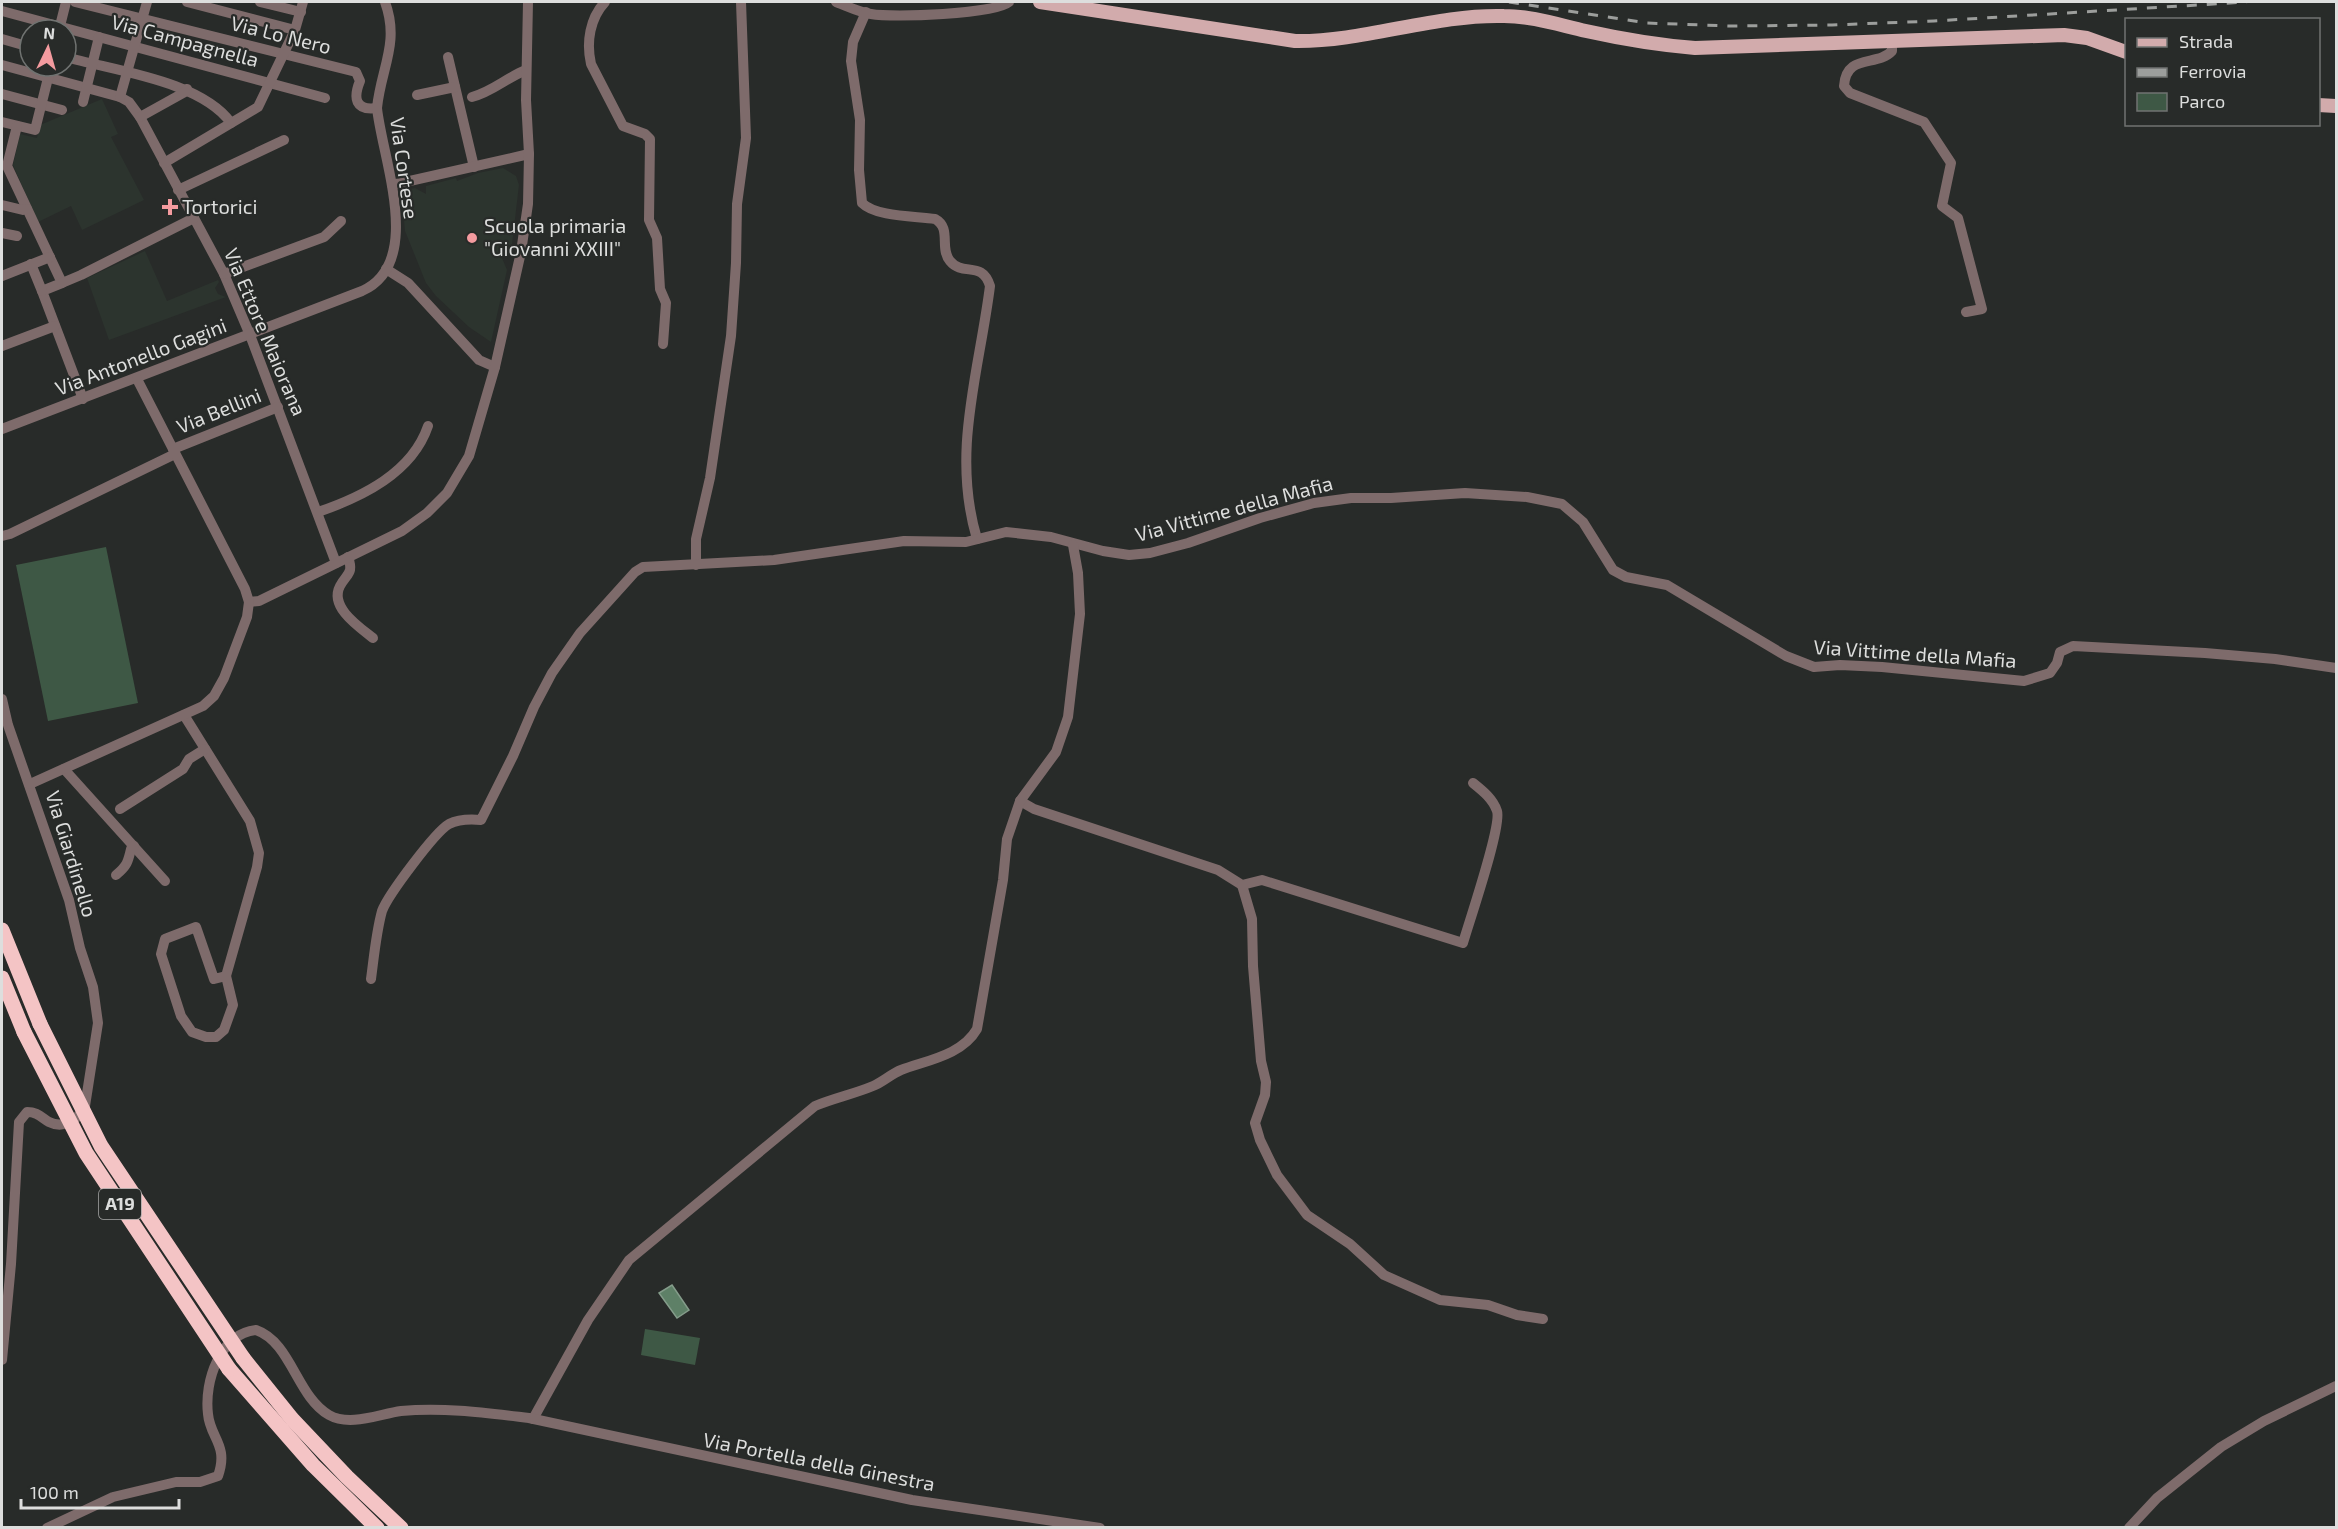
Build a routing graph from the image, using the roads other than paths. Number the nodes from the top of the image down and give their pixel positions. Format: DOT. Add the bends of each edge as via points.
graph roads {
  1 [pos="66,2"];
  2 [pos="75,2"];
  3 [pos="147,2"];
  4 [pos="187,2"];
  5 [pos="260,2"];
  6 [pos="385,2"];
  7 [pos="528,2"];
  8 [pos="605,2"];
  9 [pos="741,2"];
  10 [pos="836,2"];
  11 [pos="1009,2"];
  12 [pos="1040,2"];
  13 [pos="302,7"];
  14 [pos="2,11"];
  15 [pos="866,12"];
  16 [pos="25,18"];
  17 [pos="62,18"];
  18 [pos="142,18"];
  19 [pos="295,30"];
  20 [pos="78,33"];
  21 [pos="99,37"];
  22 [pos="2,39"];
  23 [pos="1892,42"];
  24 [pos="18,44"];
  25 [pos="134,46"];
  26 [pos="2125,51"];
  27 [pos="284,55"];
  28 [pos="448,57"];
  29 [pos="78,60"];
  30 [pos="92,64"];
  31 [pos="2,65"];
  32 [pos="18,70"];
  33 [pos="526,70"];
  34 [pos="126,73"];
  35 [pos="48,78"];
  36 [pos="270,82"];
  37 [pos="455,87"];
  38 [pos="86,88"];
  39 [pos="187,89"];
  40 [pos="2,94"];
  41 [pos="417,95"];
  42 [pos="120,97"];
  43 [pos="472,97"];
  44 [pos="325,98"];
  45 [pos="83,102"];
  46 [pos="41,105"];
  47 [pos="2320,105"];
  48 [pos="2337,106"];
  49 [pos="377,108"];
  50 [pos="62,110"];
  51 [pos="140,117"];
  52 [pos="2,122"];
  53 [pos="231,123"];
  54 [pos="17,126"];
  55 [pos="284,140"];
  56 [pos="6,149"];
  57 [pos="529,154"];
  58 [pos="164,163"];
  59 [pos="474,167"];
  60 [pos="6,175"];
  61 [pos="392,185"];
  62 [pos="178,190"];
  63 [pos="2,205"];
  64 [pos="27,209"];
  65 [pos="194,218"];
  66 [pos="341,221"];
  67 [pos="2,232"];
  68 [pos="17,236"];
  69 [pos="50,257"];
  70 [pos="31,264"];
  71 [pos="386,269"];
  72 [pos="224,274"];
  73 [pos="2,276"];
  74 [pos="62,283"];
  75 [pos="42,291"];
  76 [pos="1966,312"];
  77 [pos="55,326"];
  78 [pos="250,335"];
  79 [pos="663,344"];
  80 [pos="2,346"];
  81 [pos="495,367"];
  82 [pos="137,378"];
  83 [pos="83,399"];
  84 [pos="278,407"];
  85 [pos="428,426"];
  86 [pos="2,429"];
  87 [pos="174,452"];
  88 [pos="318,512"];
  89 [pos="2,536"];
  90 [pos="977,539"];
  91 [pos="1073,545"];
  92 [pos="348,557"];
  93 [pos="336,563"];
  94 [pos="696,565"];
  95 [pos="249,602"];
  96 [pos="373,638"];
  97 [pos="2337,668"];
  98 [pos="2,699"];
  99 [pos="184,715"];
  100 [pos="205,749"];
  101 [pos="64,769"];
  102 [pos="1473,783"];
  103 [pos="30,784"];
  104 [pos="1020,801"];
  105 [pos="120,809"];
  106 [pos="134,846"];
  107 [pos="116,875"];
  108 [pos="165,880"];
  109 [pos="1242,885"];
  110 [pos="2,930"];
  111 [pos="226,976"];
  112 [pos="2,978"];
  113 [pos="370,979"];
  114 [pos="1543,1319"];
  115 [pos="2,1360"];
  116 [pos="2337,1386"];
  117 [pos="533,1419"];
  118 [pos="47,1527"];
  119 [pos="377,1527"];
  120 [pos="401,1527"];
  121 [pos="1100,1527"];
  122 [pos="2129,1527"];
  1 -- 17 [label="street"];
  2 -- 18 [label="street, Via Lo Nero"];
  3 -- 18 [label="street"];
  4 -- 19 [label="street"];
  5 -- 13 [label="street"];
  6 -- 49 [label="street, Via Cortese" via="392,38"];
  7 -- 33 [label="street"];
  8 -- 79 [label="street" via="590,32 589,55 623,126 650,139 649,220 657,238 660,289 666,303"];
  9 -- 94 [label="street" via="746,138 737,204 731,336 710,478 696,539"];
  10 -- 15 [label="street"];
  11 -- 15 [label="street" via="986,10 919,15"];
  12 -- 23 [label="main road" via="1295,41 1507,16 1656,45 1695,48"];
  13 -- 19 [label="street"];
  14 -- 16 [label="street, Via Campagnella"];
  15 -- 90 [label="street" via="853,42 851,61 860,120 862,203 879,212 941,222 951,263 980,270 990,286 968,418 966,472"];
  18 -- 25 [label="street"];
  18 -- 27 [label="street, Via Lo Nero"];
  19 -- 27 [label="street"];
  20 -- 21 [label="street, Via Campagnella"];
  21 -- 25 [label="street, Via Campagnella"];
  21 -- 30 [label="street"];
  22 -- 24 [label="street"];
  23 -- 26 [label="main road" via="2064,35 2087,38"];
  23 -- 76 [label="street" via="1892,51 1886,57 1863,61 1850,69 1844,86 1850,93 1924,122 1951,163 1942,206 1958,218 1982,309"];
  25 -- 34 [label="street"];
  25 -- 36 [label="street, Via Campagnella"];
  27 -- 36 [label="street"];
  27 -- 49 [label="street, Via Lo Nero" via="356,72 360,81 355,93 361,106"];
  28 -- 37 [label="street"];
  29 -- 30 [label="street"];
  30 -- 34 [label="street"];
  30 -- 38 [label="street"];
  31 -- 32 [label="street"];
  33 -- 43 [label="street" via="488,93"];
  33 -- 57 [label="street"];
  34 -- 39 [label="street"];
  34 -- 42 [label="street"];
  35 -- 38 [label="street"];
  35 -- 46 [label="street"];
  36 -- 44 [label="street, Via Campagnella"];
  36 -- 53 [label="street" via="258,107"];
  37 -- 41 [label="street"];
  37 -- 59 [label="street"];
  38 -- 42 [label="street"];
  38 -- 45 [label="street"];
  39 -- 51 [label="street"];
  39 -- 53 [label="street" via="225,114"];
  40 -- 46 [label="street"];
  42 -- 51 [label="street, Via Ettore Maiorana"];
  46 -- 50 [label="street"];
  46 -- 54 [label="street" via="35,130"];
  47 -- 48 [label="main road"];
  49 -- 61 [label="street, Via Cortese"];
  51 -- 58 [label="street, Via Ettore Maiorana"];
  52 -- 54 [label="street"];
  53 -- 58 [label="street"];
  54 -- 56 [label="street"];
  55 -- 62 [label="street"];
  56 -- 60 [label="street"];
  57 -- 59 [label="street"];
  57 -- 81 [label="street" via="528,204 521,252"];
  58 -- 62 [label="street, Via Ettore Maiorana"];
  59 -- 61 [label="street"];
  60 -- 64 [label="street"];
  61 -- 71 [label="street, Via Cortese" via="396,228"];
  62 -- 65 [label="street, Via Ettore Maiorana"];
  63 -- 64 [label="street"];
  64 -- 69 [label="street"];
  65 -- 72 [label="street, Via Ettore Maiorana"];
  65 -- 74 [label="street"];
  66 -- 72 [label="street" via="324,237"];
  67 -- 68 [label="street"];
  69 -- 70 [label="street"];
  69 -- 74 [label="street"];
  70 -- 73 [label="street"];
  70 -- 75 [label="street"];
  71 -- 78 [label="street, Via Antonello Gagini" via="374,286"];
  71 -- 81 [label="street" via="408,282 479,360"];
  72 -- 78 [label="street, Via Ettore Maiorana"];
  74 -- 75 [label="street"];
  75 -- 77 [label="street"];
  77 -- 80 [label="street"];
  77 -- 83 [label="street"];
  78 -- 82 [label="street, Via Antonello Gagini"];
  78 -- 84 [label="street, Via Ettore Maiorana"];
  81 -- 92 [label="street" via="469,456 447,493 402,531"];
  82 -- 83 [label="street, Via Antonello Gagini"];
  82 -- 87 [label="street"];
  83 -- 86 [label="street, Via Antonello Gagini"];
  84 -- 87 [label="street, Via Bellini"];
  84 -- 88 [label="street, Via Ettore Maiorana"];
  85 -- 88 [label="street" via="418,447 387,480 347,502"];
  87 -- 89 [label="street, Via Bellini"];
  87 -- 95 [label="street"];
  88 -- 93 [label="street, Via Ettore Maiorana"];
  90 -- 91 [label="street, Via Vittime della Mafia" via="1006,532 1051,537"];
  90 -- 94 [label="street, Via Vittime della Mafia" via="904,541 774,560"];
  91 -- 97 [label="street, Via Vittime della Mafia" via="1129,555 1150,553 1286,510 1352,498 1465,493 1527,497 1562,504 1583,522 1613,570 1626,577 1667,585 1786,656 1815,667 1876,667 2024,681 2050,673 2060,652 2073,646 2217,654"];
  91 -- 104 [label="street" via="1080,614 1068,717 1056,752"];
  92 -- 93 [label="street"];
  92 -- 96 [label="street" via="352,566 339,588 340,606 351,621"];
  93 -- 95 [label="street" via="259,601"];
  94 -- 113 [label="street, Via Vittime della Mafia" via="643,567 580,633 552,673 481,820 448,825 393,893 383,910"];
  95 -- 99 [label="street" via="247,617 214,696"];
  98 -- 103 [label="street, Via Giardinello"];
  99 -- 100 [label="street"];
  99 -- 101 [label="street"];
  100 -- 105 [label="street" via="189,759 183,769"];
  100 -- 111 [label="street" via="250,821 259,853"];
  101 -- 103 [label="street"];
  101 -- 106 [label="street"];
  102 -- 109 [label="street" via="1489,796 1498,813 1496,833 1463,943 1262,880"];
  103 -- 115 [label="street, Via Giardinello" via="69,900 93,987 98,1023 85,1106 79,1118 52,1123 39,1114 27,1112 19,1122"];
  104 -- 109 [label="street" via="1034,810 1218,870"];
  104 -- 117 [label="street" via="1007,839 977,1029 971,1039 961,1047 897,1071 873,1086 815,1106 629,1260 588,1320"];
  106 -- 107 [label="street" via="126,867"];
  106 -- 108 [label="street"];
  109 -- 114 [label="street" via="1252,919 1261,1061 1266,1082 1255,1123 1277,1175 1307,1215 1350,1244 1384,1275 1440,1300 1488,1305"];
  110 -- 120 [label="highway, A19, bridge" via="40,1024 101,1146 243,1358 292,1419"];
  111 -- 111 [label="street" via="233,1005 224,1030 216,1037 192,1032 181,1016 161,954 165,939 195,927 214,979"];
  112 -- 119 [label="highway, A19, bridge" via="24,1032 86,1153 229,1369 313,1465"];
  116 -- 122 [label="street" via="2221,1447 2157,1498"];
  117 -- 118 [label="street, Via Portella della Ginestra" via="424,1409 354,1420 330,1416 301,1385 273,1339 256,1330 248,1331 222,1351 212,1371 207,1406 222,1460 218,1476 113,1497"];
  117 -- 121 [label="street, Via Portella della Ginestra" via="912,1500"];
}
